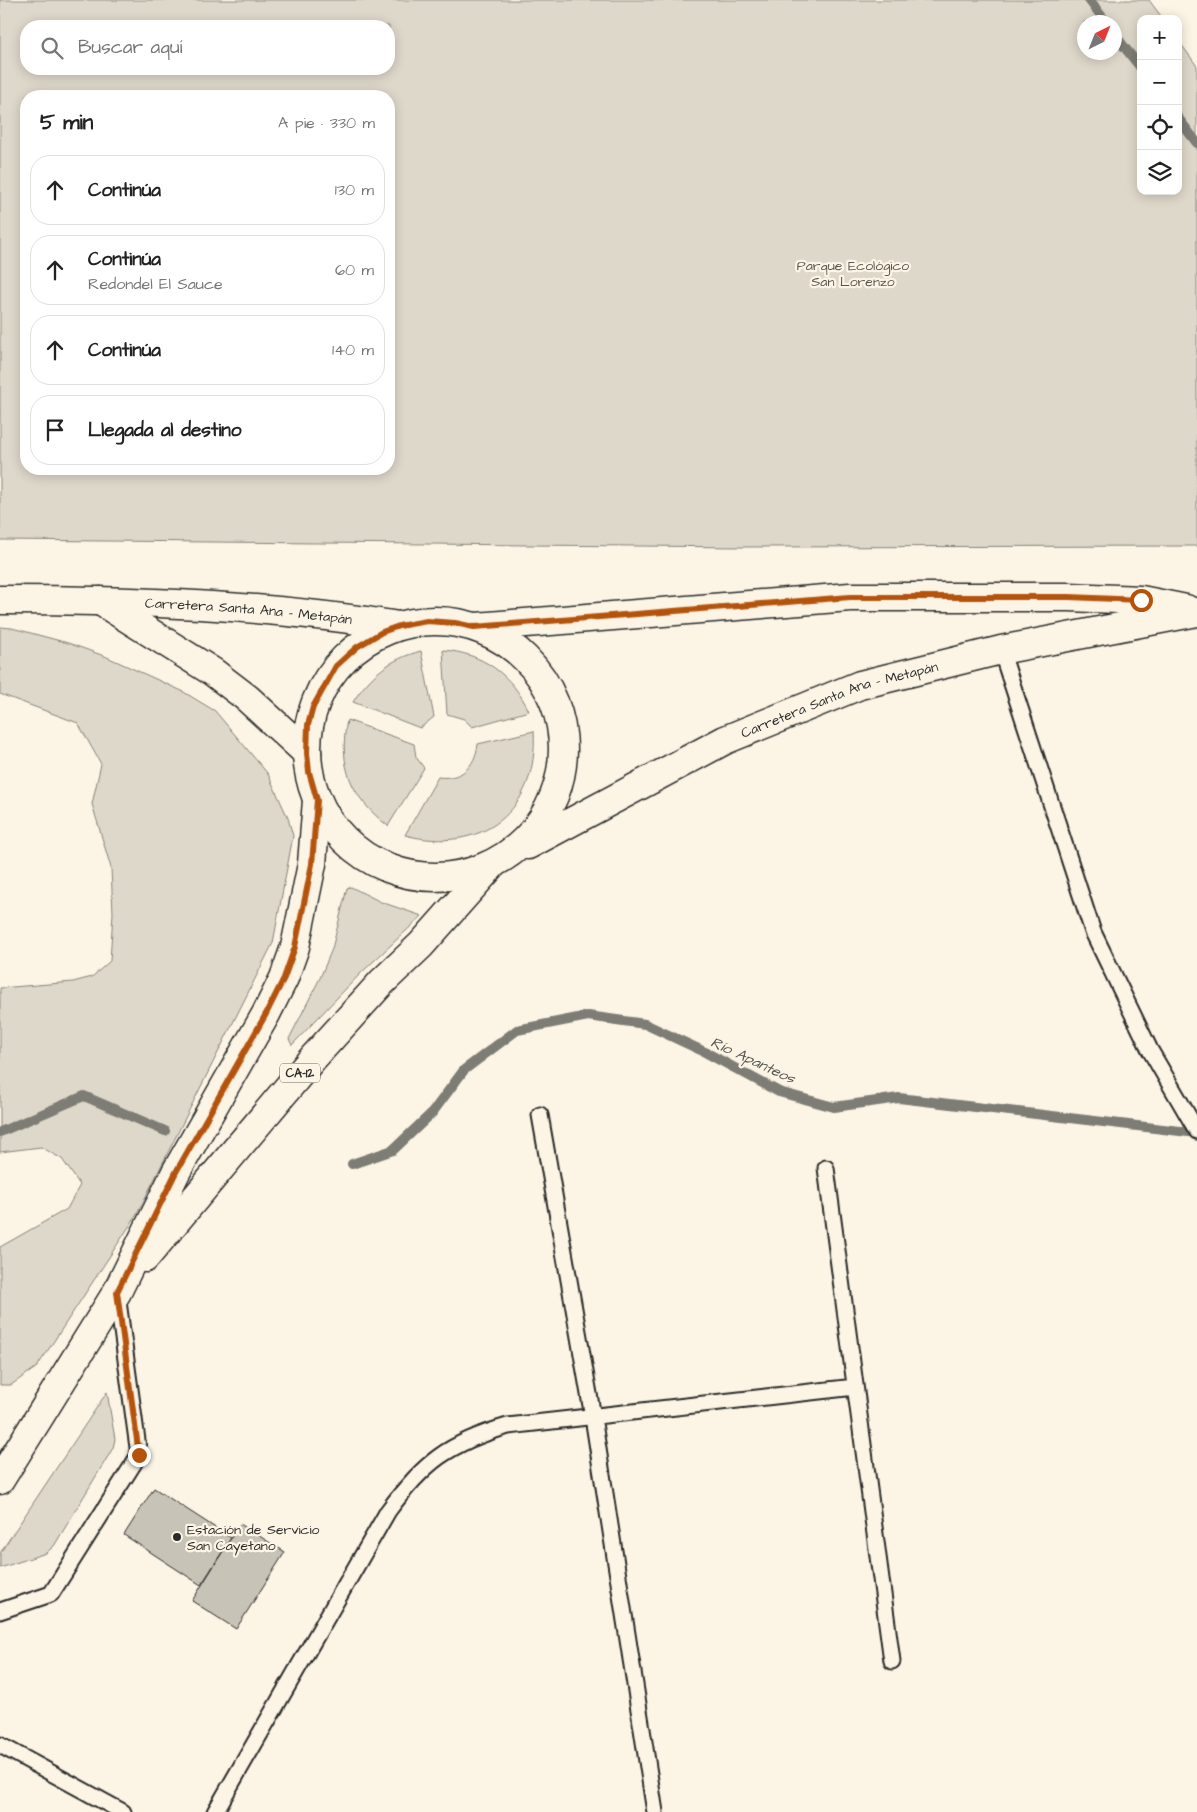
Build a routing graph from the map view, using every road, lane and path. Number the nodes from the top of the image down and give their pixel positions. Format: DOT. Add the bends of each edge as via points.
graph roads {
  1 [pos="0,600"];
  2 [pos="98,600"];
  3 [pos="1197,612"];
  4 [pos="399,626"];
  5 [pos="474,627"];
  6 [pos="1001,650"];
  7 [pos="307,753"];
  8 [pos="317,800"];
  9 [pos="500,860"];
  10 [pos="540,1115"];
  11 [pos="1197,1131"];
  12 [pos="826,1168"];
  13 [pos="117,1292"];
  14 [pos="855,1387"];
  15 [pos="593,1417"];
  16 [pos="0,1480"];
  17 [pos="0,1611"];
  18 [pos="892,1662"];
  19 [pos="0,1745"];
  20 [pos="124,1812"];
  21 [pos="215,1812"];
  22 [pos="655,1812"];
  1 -- 2 [label="main road, Carretera Santa Ana - Metapán"];
  2 -- 4 [label="main road, Carretera Santa Ana - Metapán" via="263,608"];
  2 -- 7 [label="main road, Carretera Santa Ana - Metapán" via="213,672"];
  3 -- 5 [label="main road, Carretera Santa Ana - Metapán" via="1132,599 850,597"];
  3 -- 6 [label="main road, Carretera Santa Ana - Metapán"];
  4 -- 5 [label="main road" via="436,621"];
  4 -- 7 [label="main road" via="365,641 350,652 331,674 313,707 308,725"];
  5 -- 9 [label="main road" via="499,638 528,662 549,692 561,727 563,764 554,800 528,838"];
  6 -- 9 [label="main road, Carretera Santa Ana - Metapán" via="860,685 807,705 725,740"];
  6 -- 11 [label="lane" via="1093,932 1150,1050"];
  7 -- 8 [label="main road"];
  8 -- 9 [label="main road" via="331,825 344,839 366,857 391,870 419,876 448,877 476,871"];
  8 -- 13 [label="main road, CA-12" via="312,864 295,947 284,978 176,1172"];
  9 -- 13 [label="main road, CA-12" via="319,1051"];
  10 -- 15 [label="lane"];
  12 -- 14 [label="lane"];
  13 -- 16 [label="main road, CA-12"];
  13 -- 17 [label="lane" via="139,1455 51,1594"];
  14 -- 15 [label="lane"];
  14 -- 18 [label="lane"];
  15 -- 21 [label="lane" via="508,1426 475,1436 442,1454 411,1480 388,1511"];
  15 -- 22 [label="lane"];
  19 -- 20 [label="lane"];
}
